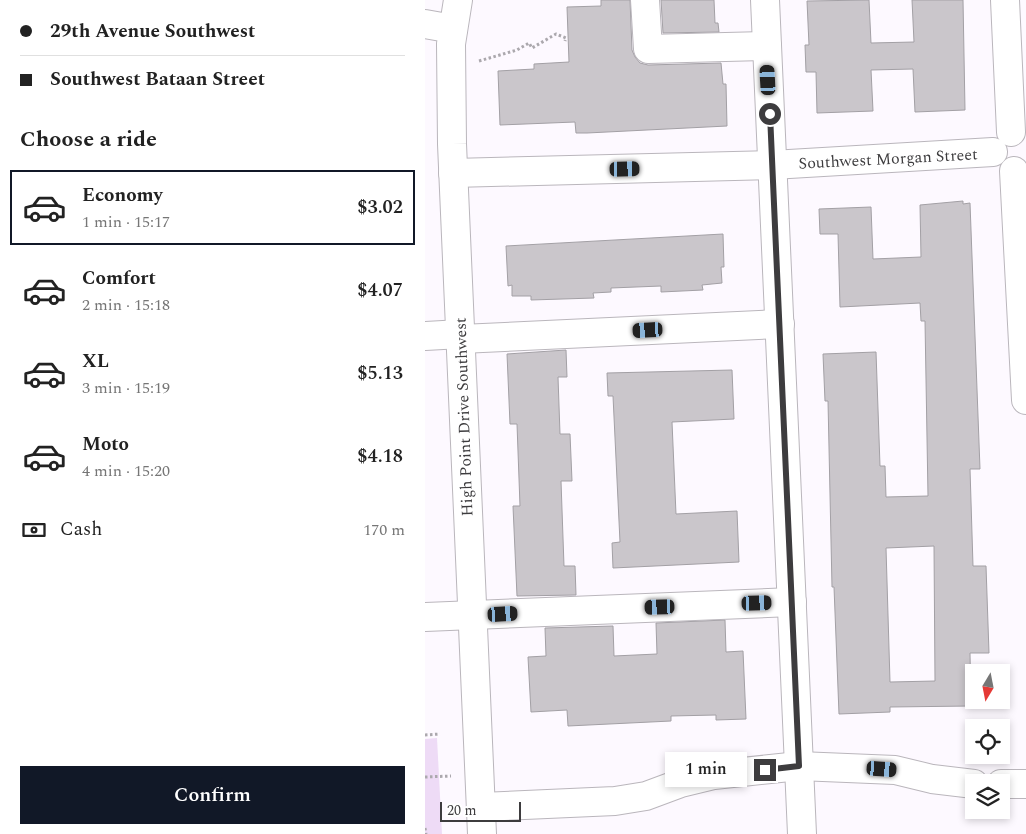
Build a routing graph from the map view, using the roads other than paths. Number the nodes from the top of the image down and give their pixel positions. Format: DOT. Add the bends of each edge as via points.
graph roads {
  1 [pos="457,0"];
  2 [pos="645,0"];
  3 [pos="765,0"];
  4 [pos="1005,0"];
  5 [pos="425,24"];
  6 [pos="453,29"];
  7 [pos="767,46"];
  8 [pos="1018,134"];
  9 [pos="993,152"];
  10 [pos="772,165"];
  11 [pos="1020,168"];
  12 [pos="453,173"];
  13 [pos="1024,316"];
  14 [pos="779,324"];
  15 [pos="425,336"];
  16 [pos="461,336"];
  17 [pos="1026,400"];
  18 [pos="792,602"];
  19 [pos="473,615"];
  20 [pos="425,617"];
  21 [pos="799,766"];
  22 [pos="965,783"];
  23 [pos="1010,784"];
  24 [pos="1026,784"];
  25 [pos="481,807"];
  26 [pos="482,834"];
  27 [pos="802,834"];
  1 -- 6 [label="street, High Point Drive Southwest"];
  2 -- 7 [label="street" via="648,49"];
  3 -- 7 [label="street"];
  4 -- 8 [label="street"];
  5 -- 6 [label="street"];
  6 -- 12 [label="street, High Point Drive Southwest" via="450,77"];
  7 -- 10 [label="street"];
  8 -- 9 [label="street" via="1001,135"];
  9 -- 10 [label="street, Southwest Morgan Street"];
  9 -- 11 [label="street" via="1003,168"];
  10 -- 12 [label="street, Southwest Morgan Street"];
  10 -- 14 [label="street"];
  11 -- 13 [label="street"];
  12 -- 16 [label="street, High Point Drive Southwest"];
  13 -- 17 [label="street"];
  14 -- 16 [label="street"];
  14 -- 18 [label="street"];
  15 -- 16 [label="street"];
  16 -- 19 [label="street, High Point Drive Southwest"];
  18 -- 19 [label="street"];
  18 -- 21 [label="street"];
  19 -- 20 [label="street"];
  19 -- 25 [label="street, High Point Drive Southwest"];
  21 -- 22 [label="street" via="895,770"];
  21 -- 25 [label="street" via="714,775 646,796 615,801"];
  21 -- 27 [label="street"];
  23 -- 24 [label="street"];
  25 -- 26 [label="street, High Point Drive Southwest"];
}
